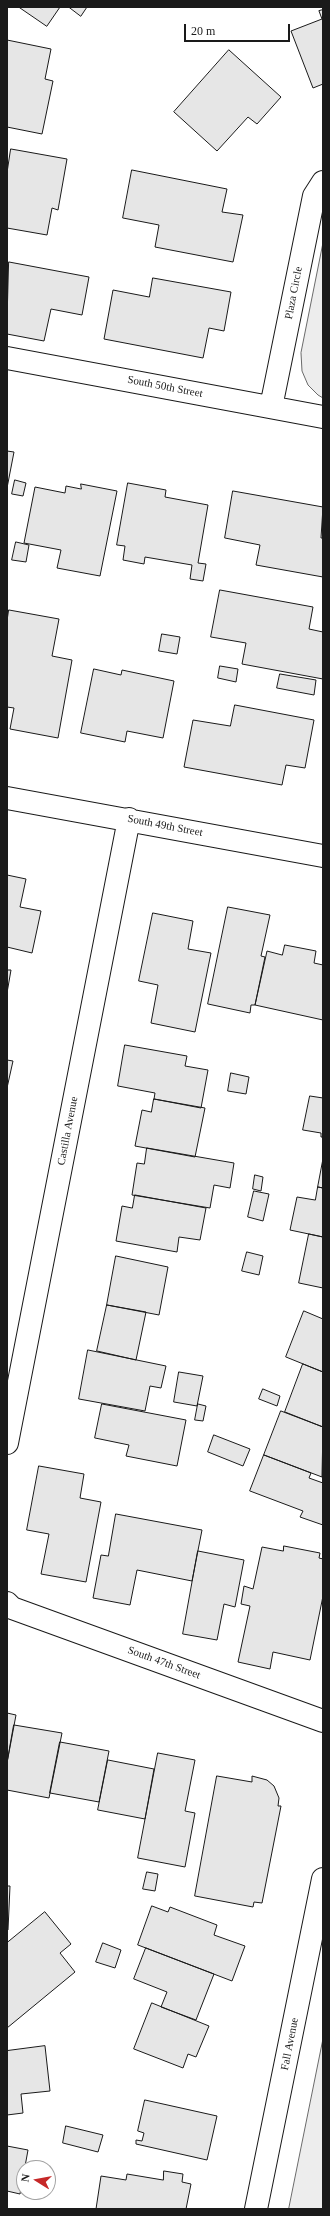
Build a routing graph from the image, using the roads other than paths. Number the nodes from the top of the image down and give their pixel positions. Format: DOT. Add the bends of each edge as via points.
graph roads {
  1 [pos="323,182"];
  2 [pos="7,358"];
  3 [pos="271,407"];
  4 [pos="323,417"];
  5 [pos="7,798"];
  6 [pos="129,819"];
  7 [pos="323,856"];
  8 [pos="7,1443"];
  9 [pos="7,1603"];
  10 [pos="323,1721"];
  11 [pos="323,1879"];
  12 [pos="256,2209"];
  1 -- 3 [label="street, Plaza Circle" via="314,196"];
  2 -- 3 [label="street, South 50th Street"];
  3 -- 4 [label="street, South 50th Street"];
  5 -- 6 [label="street, South 49th Street"];
  6 -- 7 [label="street, South 49th Street"];
  6 -- 8 [label="street, Castilla Avenue"];
  9 -- 10 [label="street, South 47th Street" via="12,1608"];
  11 -- 12 [label="street, Fall Avenue"];
}
